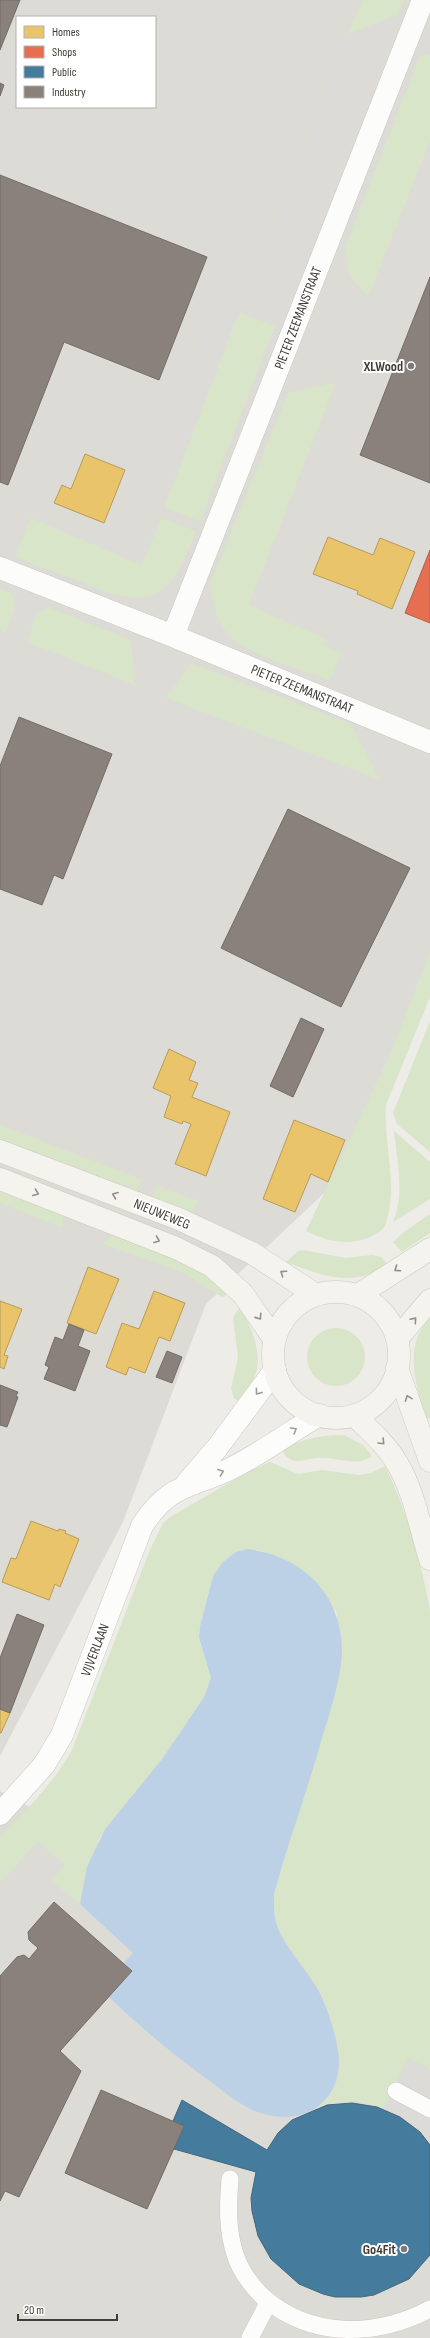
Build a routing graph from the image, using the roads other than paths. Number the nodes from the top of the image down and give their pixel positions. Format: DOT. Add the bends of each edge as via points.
graph roads {
  1 [pos="424,0"];
  2 [pos="0,568"];
  3 [pos="173,636"];
  4 [pos="430,742"];
  5 [pos="0,1151"];
  6 [pos="0,1179"];
  7 [pos="430,1249"];
  8 [pos="316,1295"];
  9 [pos="358,1295"];
  10 [pos="430,1300"];
  11 [pos="274,1339"];
  12 [pos="397,1339"];
  13 [pos="397,1368"];
  14 [pos="275,1370"];
  15 [pos="319,1415"];
  16 [pos="354,1415"];
  17 [pos="430,1461"];
  18 [pos="184,1486"];
  19 [pos="430,1559"];
  20 [pos="0,1814"];
  21 [pos="396,2091"];
  22 [pos="430,2109"];
  23 [pos="230,2179"];
  24 [pos="268,2303"];
  25 [pos="430,2309"];
  26 [pos="250,2338"];
  1 -- 3 [label="street, PIETER ZEEMANSTRAAT"];
  2 -- 3 [label="street, PIETER ZEEMANSTRAAT"];
  3 -- 4 [label="street, PIETER ZEEMANSTRAAT"];
  8 -- 5 [label="street, NIEUWEWEG, one-way" via="252,1253 179,1219"];
  6 -- 11 [label="street, NIEUWEWEG, one-way" via="176,1248 212,1266 243,1294"];
  7 -- 9 [label="street, one-way"];
  8 -- 9 [label="street" via="344,1292"];
  8 -- 11 [label="street" via="302,1301 290,1312 280,1324"];
  9 -- 12 [label="street" via="375,1305 389,1320"];
  12 -- 10 [label="street, one-way"];
  11 -- 14 [label="street"];
  12 -- 13 [label="street"];
  13 -- 16 [label="street" via="392,1384 382,1397 369,1408"];
  17 -- 13 [label="street, one-way"];
  14 -- 15 [label="street" via="290,1398"];
  14 -- 18 [label="street, VIJVERLAAN, one-way" via="217,1448"];
  15 -- 16 [label="street" via="336,1418"];
  18 -- 15 [label="street, VIJVERLAAN, one-way" via="232,1468"];
  16 -- 19 [label="street, one-way" via="385,1445 406,1479"];
  18 -- 20 [label="street, VIJVERLAAN" via="155,1508 142,1526 62,1735 44,1765"];
  21 -- 22 [label="lane"];
  23 -- 24 [label="lane" via="228,2217 235,2256 253,2288"];
  24 -- 25 [label="lane" via="306,2329 342,2337 401,2326"];
  24 -- 26 [label="lane"];
}
